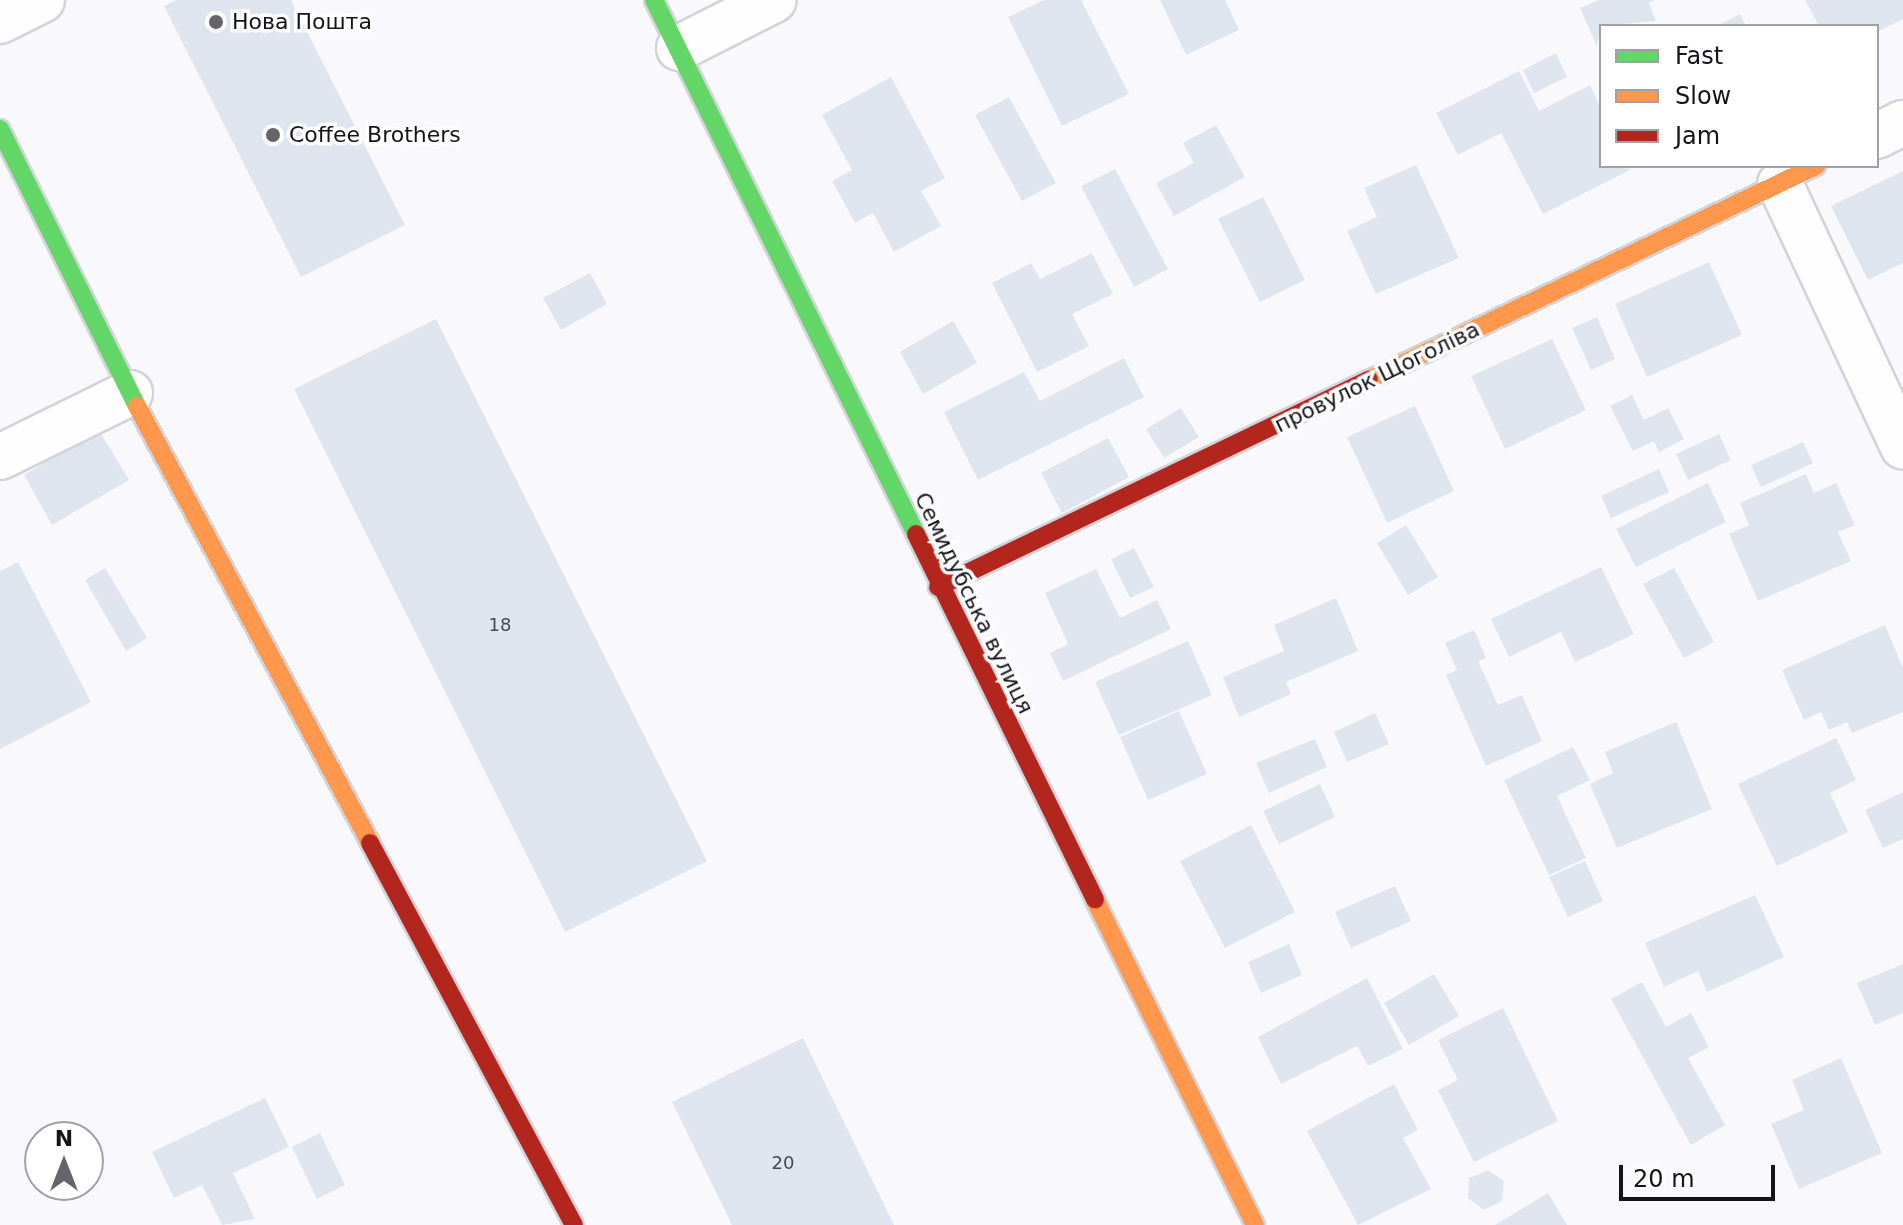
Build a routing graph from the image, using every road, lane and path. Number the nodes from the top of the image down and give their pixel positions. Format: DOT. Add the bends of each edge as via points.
graph roads {
  1 [pos="42,0"];
  2 [pos="654,0"];
  3 [pos="774,0"];
  4 [pos="0,21"];
  5 [pos="679,48"];
  6 [pos="1903,123"];
  7 [pos="0,129"];
  8 [pos="1879,135"];
  9 [pos="1798,175"];
  10 [pos="130,393"];
  11 [pos="1903,447"];
  12 [pos="0,457"];
  13 [pos="938,587"];
  14 [pos="574,1225"];
  15 [pos="1255,1225"];
  1 -- 4 [label="street"];
  2 -- 5 [label="street, Семидубська вулиця"];
  3 -- 5 [label="street"];
  5 -- 13 [label="street, Семидубська вулиця"];
  6 -- 8 [label="street"];
  7 -- 10 [label="street"];
  9 -- 11 [label="street"];
  9 -- 13 [label="street, провулок Щоголіва"];
  10 -- 12 [label="street"];
  10 -- 14 [label="street"];
  13 -- 15 [label="street, Семидубська вулиця"];
}
